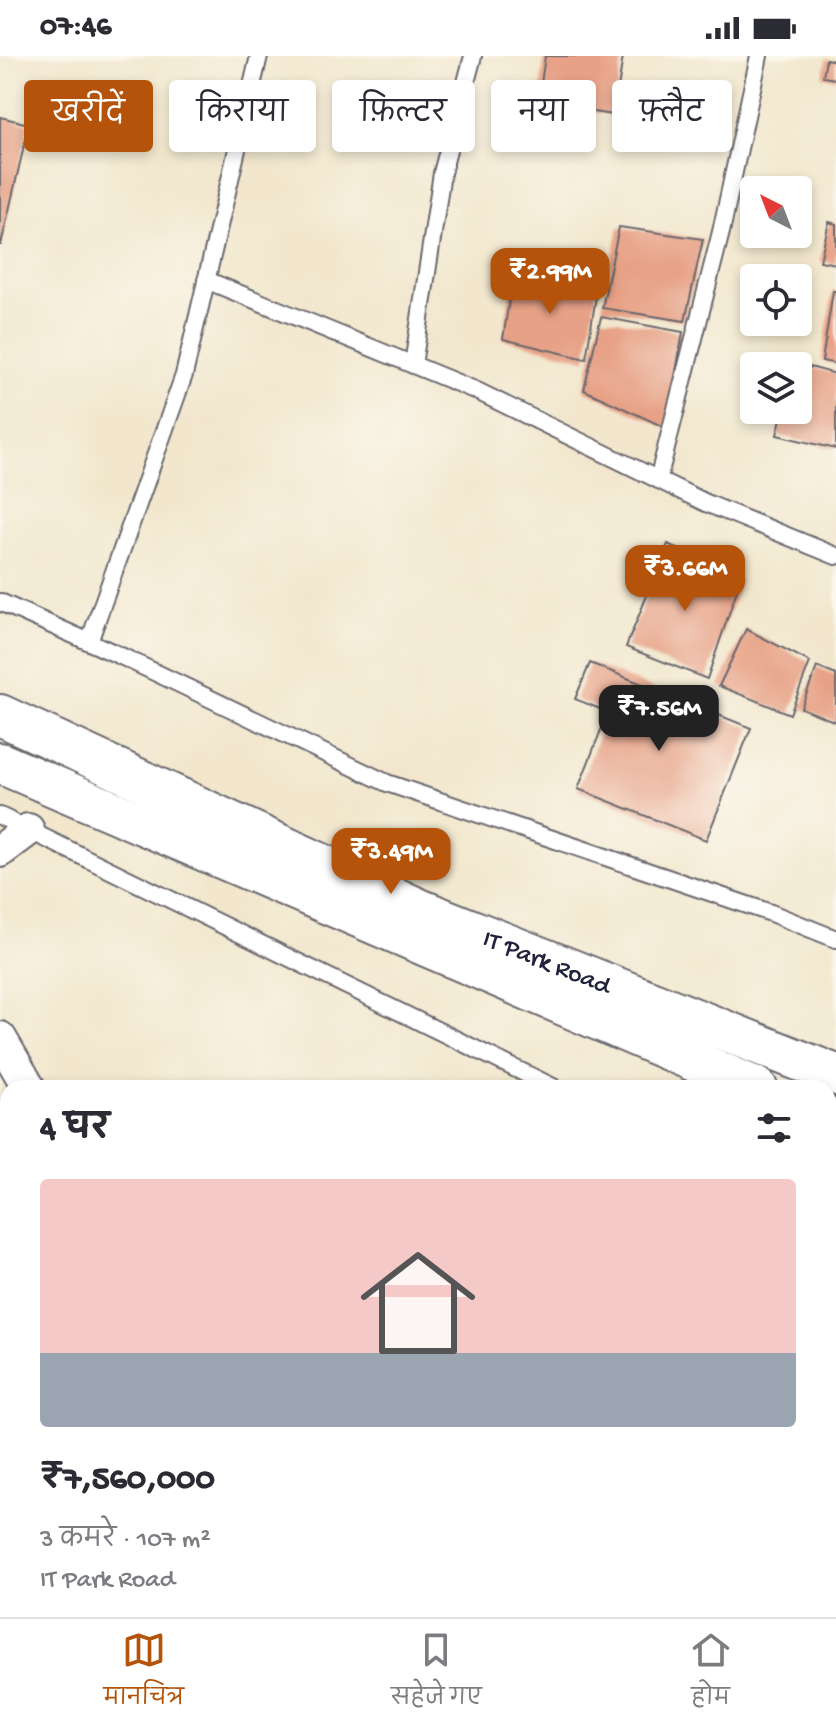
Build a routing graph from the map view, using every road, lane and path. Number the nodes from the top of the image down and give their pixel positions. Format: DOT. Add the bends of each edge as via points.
graph roads {
  1 [pos="259,56"];
  2 [pos="473,56"];
  3 [pos="759,56"];
  4 [pos="206,280"];
  5 [pos="413,365"];
  6 [pos="658,480"];
  7 [pos="836,556"];
  8 [pos="0,602"];
  9 [pos="89,642"];
  10 [pos="0,715"];
  11 [pos="0,763"];
  12 [pos="14,823"];
  13 [pos="0,851"];
  14 [pos="836,939"];
  15 [pos="0,1038"];
  16 [pos="836,1075"];
  17 [pos="24,1080"];
  18 [pos="539,1080"];
  19 [pos="738,1080"];
  1 -- 4 [label="lane"];
  2 -- 5 [label="lane" via="442,173"];
  3 -- 6 [label="lane"];
  4 -- 5 [label="lane"];
  4 -- 9 [label="lane" via="184,375"];
  5 -- 6 [label="lane"];
  6 -- 7 [label="lane"];
  8 -- 9 [label="lane"];
  9 -- 14 [label="lane" via="387,783"];
  10 -- 16 [label="street, IT Park Road" via="419,909"];
  11 -- 19 [label="street, IT Park Road"];
  12 -- 13 [label="street"];
  12 -- 18 [label="lane"];
  15 -- 17 [label="street"];
}
